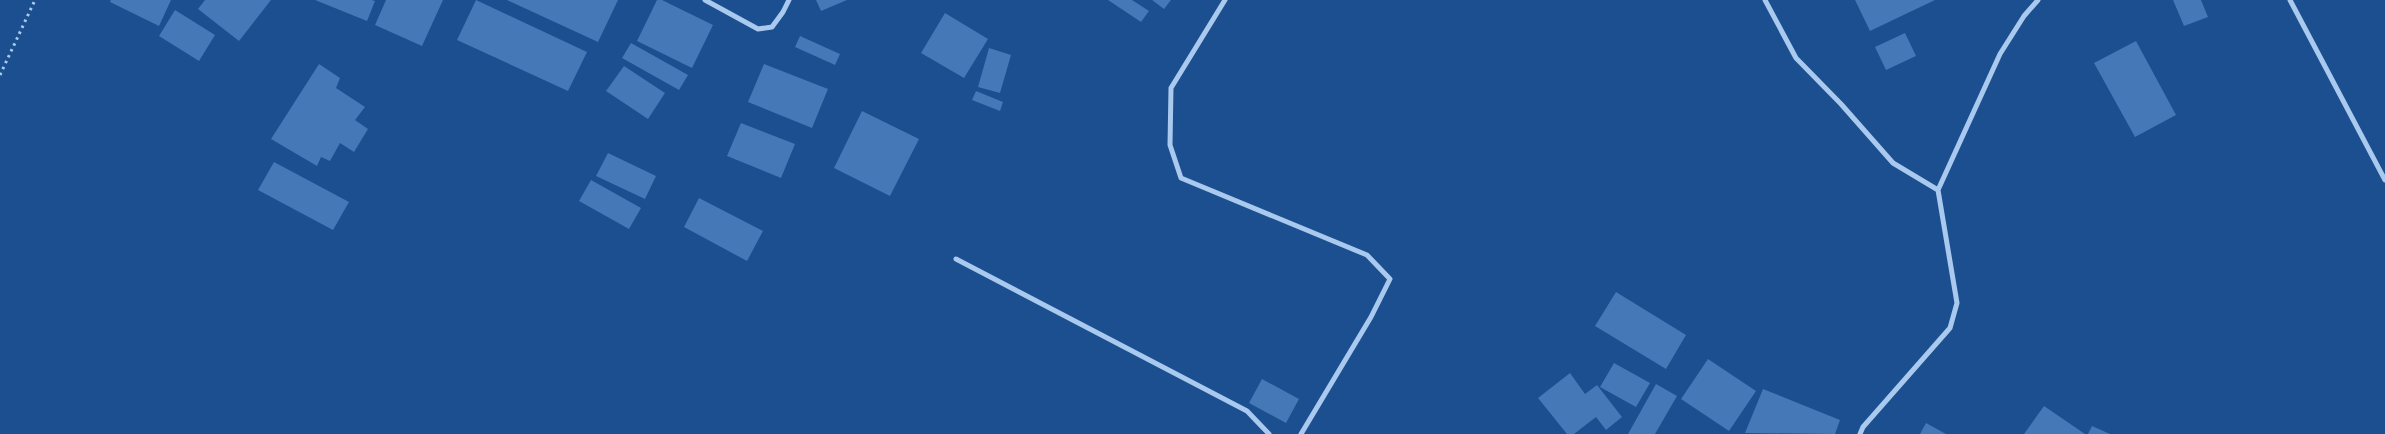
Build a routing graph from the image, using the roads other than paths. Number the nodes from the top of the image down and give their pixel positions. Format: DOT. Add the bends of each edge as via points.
graph roads {
  1 [pos="705,0"];
  2 [pos="789,0"];
  3 [pos="1225,0"];
  4 [pos="1766,0"];
  5 [pos="2038,0"];
  6 [pos="2290,0"];
  7 [pos="2385,180"];
  8 [pos="1938,190"];
  9 [pos="956,259"];
  10 [pos="1269,434"];
  11 [pos="1301,434"];
  12 [pos="1860,434"];
  1 -- 2 [label="street" via="758,29 772,27"];
  3 -- 11 [label="street" via="1171,88 1170,145 1181,178 1367,255 1390,280"];
  4 -- 8 [label="street" via="1796,58 1893,163"];
  5 -- 8 [label="street" via="2000,54"];
  6 -- 7 [label="street"];
  8 -- 12 [label="street" via="1957,303 1950,328"];
  9 -- 10 [label="street" via="1247,411"];
}
